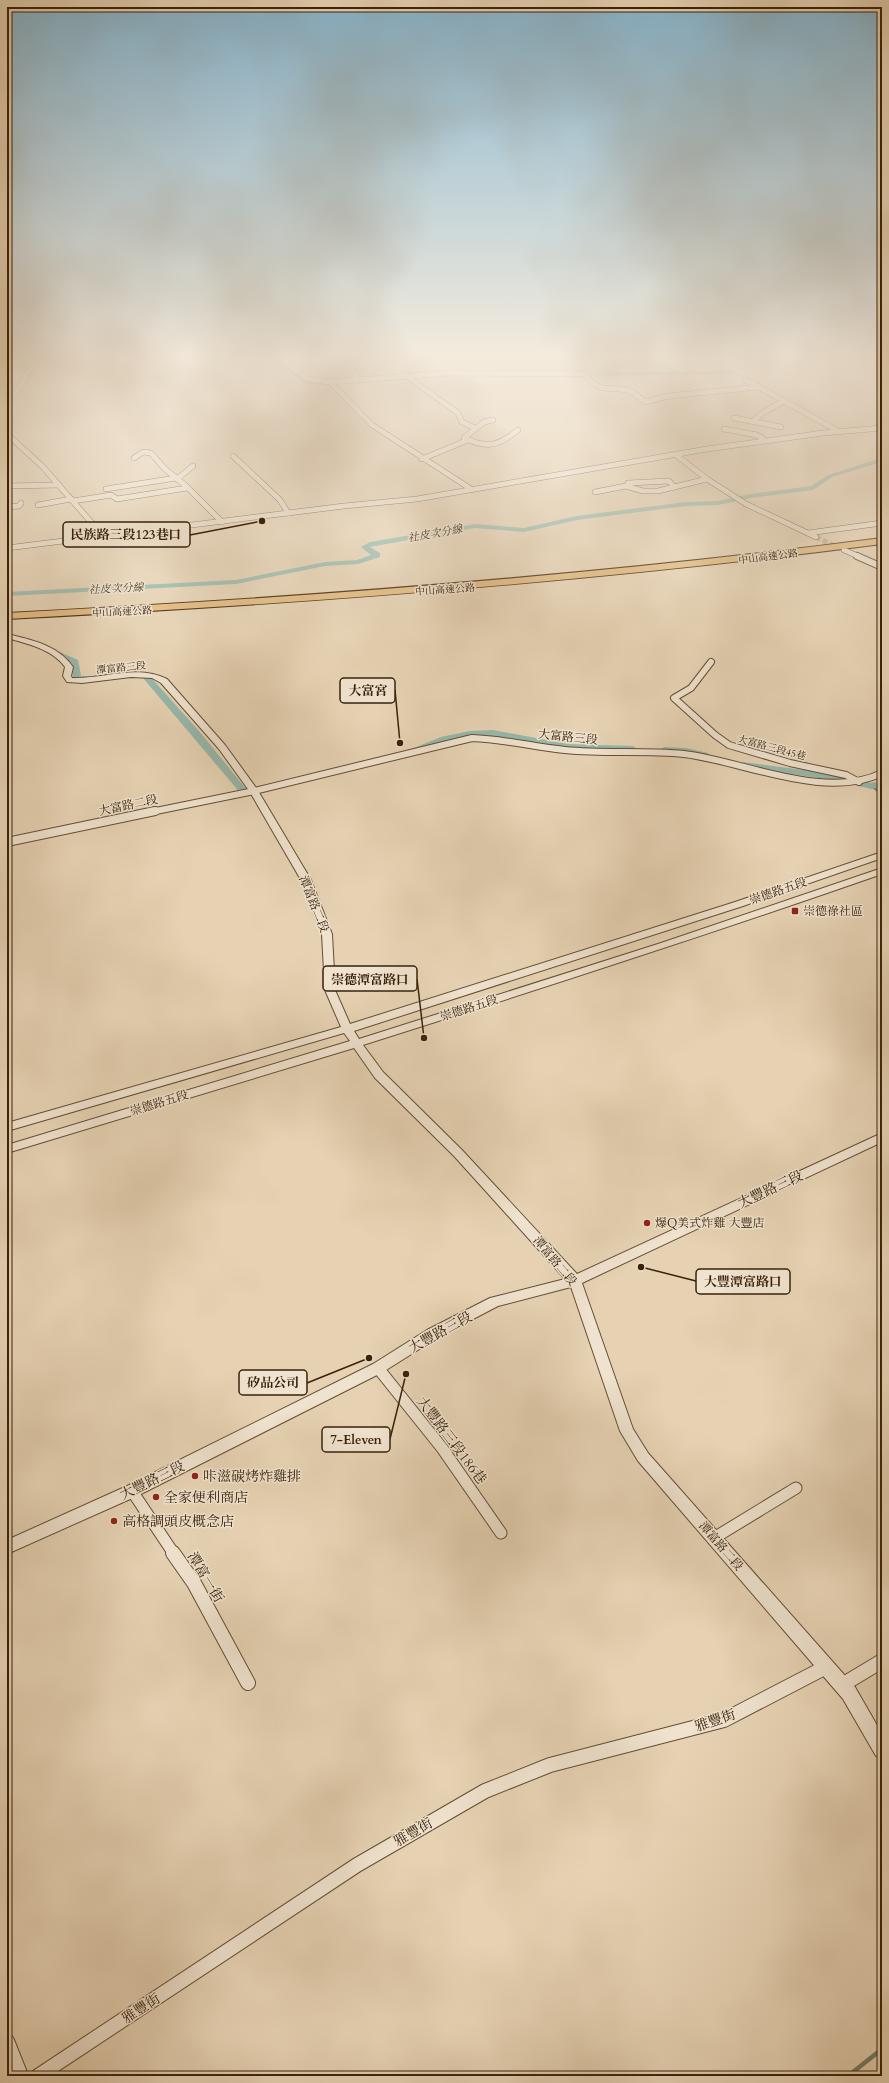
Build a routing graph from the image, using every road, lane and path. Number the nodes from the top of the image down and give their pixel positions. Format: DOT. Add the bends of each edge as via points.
graph roads {
  1 [pos="28,453"];
  2 [pos="141,453"];
  3 [pos="152,453"];
  4 [pos="415,453"];
  5 [pos="434,453"];
  6 [pos="686,453"];
  7 [pos="676,455"];
  8 [pos="234,456"];
  9 [pos="134,458"];
  10 [pos="422,458"];
  11 [pos="194,466"];
  12 [pos="176,478"];
  13 [pos="707,479"];
  14 [pos="628,483"];
  15 [pos="59,485"];
  16 [pos="7,486"];
  17 [pos="674,487"];
  18 [pos="187,488"];
  19 [pos="106,489"];
  20 [pos="471,489"];
  21 [pos="595,492"];
  22 [pos="72,500"];
  23 [pos="21,503"];
  24 [pos="38,506"];
  25 [pos="7,507"];
  26 [pos="288,513"];
  27 [pos="222,522"];
  28 [pos="882,523"];
  29 [pos="808,533"];
  30 [pos="882,533"];
  31 [pos="104,537"];
  32 [pos="816,537"];
  33 [pos="882,541"];
  34 [pos="7,548"];
  35 [pos="844,550"];
  36 [pos="882,566"];
  37 [pos="7,608"];
  38 [pos="7,616"];
  39 [pos="7,636"];
  40 [pos="711,662"];
  41 [pos="882,773"];
  42 [pos="859,782"];
  43 [pos="254,791"];
  44 [pos="7,842"];
  45 [pos="882,855"];
  46 [pos="882,871"];
  47 [pos="347,1028"];
  48 [pos="357,1044"];
  49 [pos="7,1127"];
  50 [pos="882,1137"];
  51 [pos="7,1149"];
  52 [pos="575,1281"];
  53 [pos="378,1368"];
  54 [pos="796,1488"];
  55 [pos="132,1491"];
  56 [pos="501,1533"];
  57 [pos="714,1538"];
  58 [pos="7,1547"];
  59 [pos="882,1660"];
  60 [pos="826,1667"];
  61 [pos="248,1683"];
  62 [pos="842,1685"];
  63 [pos="882,1750"];
  64 [pos="7,2041"];
  65 [pos="21,2076"];
  66 [pos="38,2076"];
  1 -- 15 [label="street"];
  2 -- 9 [label="street"];
  3 -- 12 [label="street"];
  4 -- 10 [label="street"];
  5 -- 10 [label="street"];
  6 -- 7 [label="street"];
  7 -- 13 [label="street"];
  7 -- 20 [label="street"];
  8 -- 26 [label="street" via="280,500"];
  10 -- 20 [label="street"];
  11 -- 12 [label="street"];
  12 -- 18 [label="street"];
  12 -- 19 [label="street"];
  13 -- 17 [label="street"];
  13 -- 29 [label="street" via="746,504"];
  14 -- 17 [label="street" via="669,481"];
  15 -- 16 [label="street"];
  15 -- 22 [label="street"];
  17 -- 21 [label="street" via="643,491 626,486"];
  18 -- 22 [label="street" via="117,499 110,495"];
  18 -- 27 [label="street"];
  20 -- 26 [label="street" via="414,499"];
  22 -- 24 [label="street"];
  22 -- 31 [label="street"];
  23 -- 25 [label="street" via="19,506"];
  26 -- 27 [label="street"];
  27 -- 31 [label="street"];
  28 -- 29 [label="street"];
  29 -- 32 [label="street"];
  30 -- 37 [label="highway, 中山高速公路" via="685,556 343,588"];
  31 -- 34 [label="street"];
  33 -- 38 [label="highway, 中山高速公路" via="690,565 480,586 159,609"];
  35 -- 36 [label="street"];
  39 -- 43 [label="street, 潭富路三段" via="35,644 59,656 69,667 67,676 70,680 83,682 148,674 164,681 222,747"];
  40 -- 42 [label="street, 大富路三段45巷" via="691,688 674,698 715,735 740,749 846,775"];
  41 -- 42 [label="street, 大富路三段"];
  42 -- 43 [label="street, 大富路三段" via="836,784 780,775 684,754 566,750 499,739 472,738"];
  43 -- 44 [label="street, 大富路二段"];
  43 -- 47 [label="street, 潭富路二段" via="306,880 323,923 327,934 330,990"];
  45 -- 47 [label="street, 崇德路五段" via="739,904"];
  46 -- 48 [label="street, 崇德路五段" via="750,917"];
  47 -- 48 [label="street, 潭富路二段"];
  47 -- 49 [label="street, 崇德路五段"];
  48 -- 51 [label="street, 崇德路五段"];
  48 -- 52 [label="street, 潭富路二段" via="379,1075 458,1153"];
  50 -- 52 [label="street, 大豐路三段"];
  52 -- 53 [label="street, 大豐路三段" via="495,1302 432,1334"];
  52 -- 57 [label="street, 潭富路二段" via="627,1432 643,1457"];
  53 -- 55 [label="street, 大豐路三段"];
  53 -- 56 [label="street, 大豐路三段186巷" via="442,1448"];
  54 -- 57 [label="street"];
  55 -- 58 [label="street, 大豐路三段"];
  55 -- 61 [label="street, 潭富一街" via="194,1582"];
  57 -- 60 [label="street, 潭富路二段"];
  59 -- 62 [label="street"];
  60 -- 62 [label="street, 潭富路二段"];
  60 -- 66 [label="street, 雅豐街" via="724,1720 550,1765 485,1791 358,1865"];
  62 -- 63 [label="street, 潭富路二段"];
  64 -- 65 [label="street"];
}
